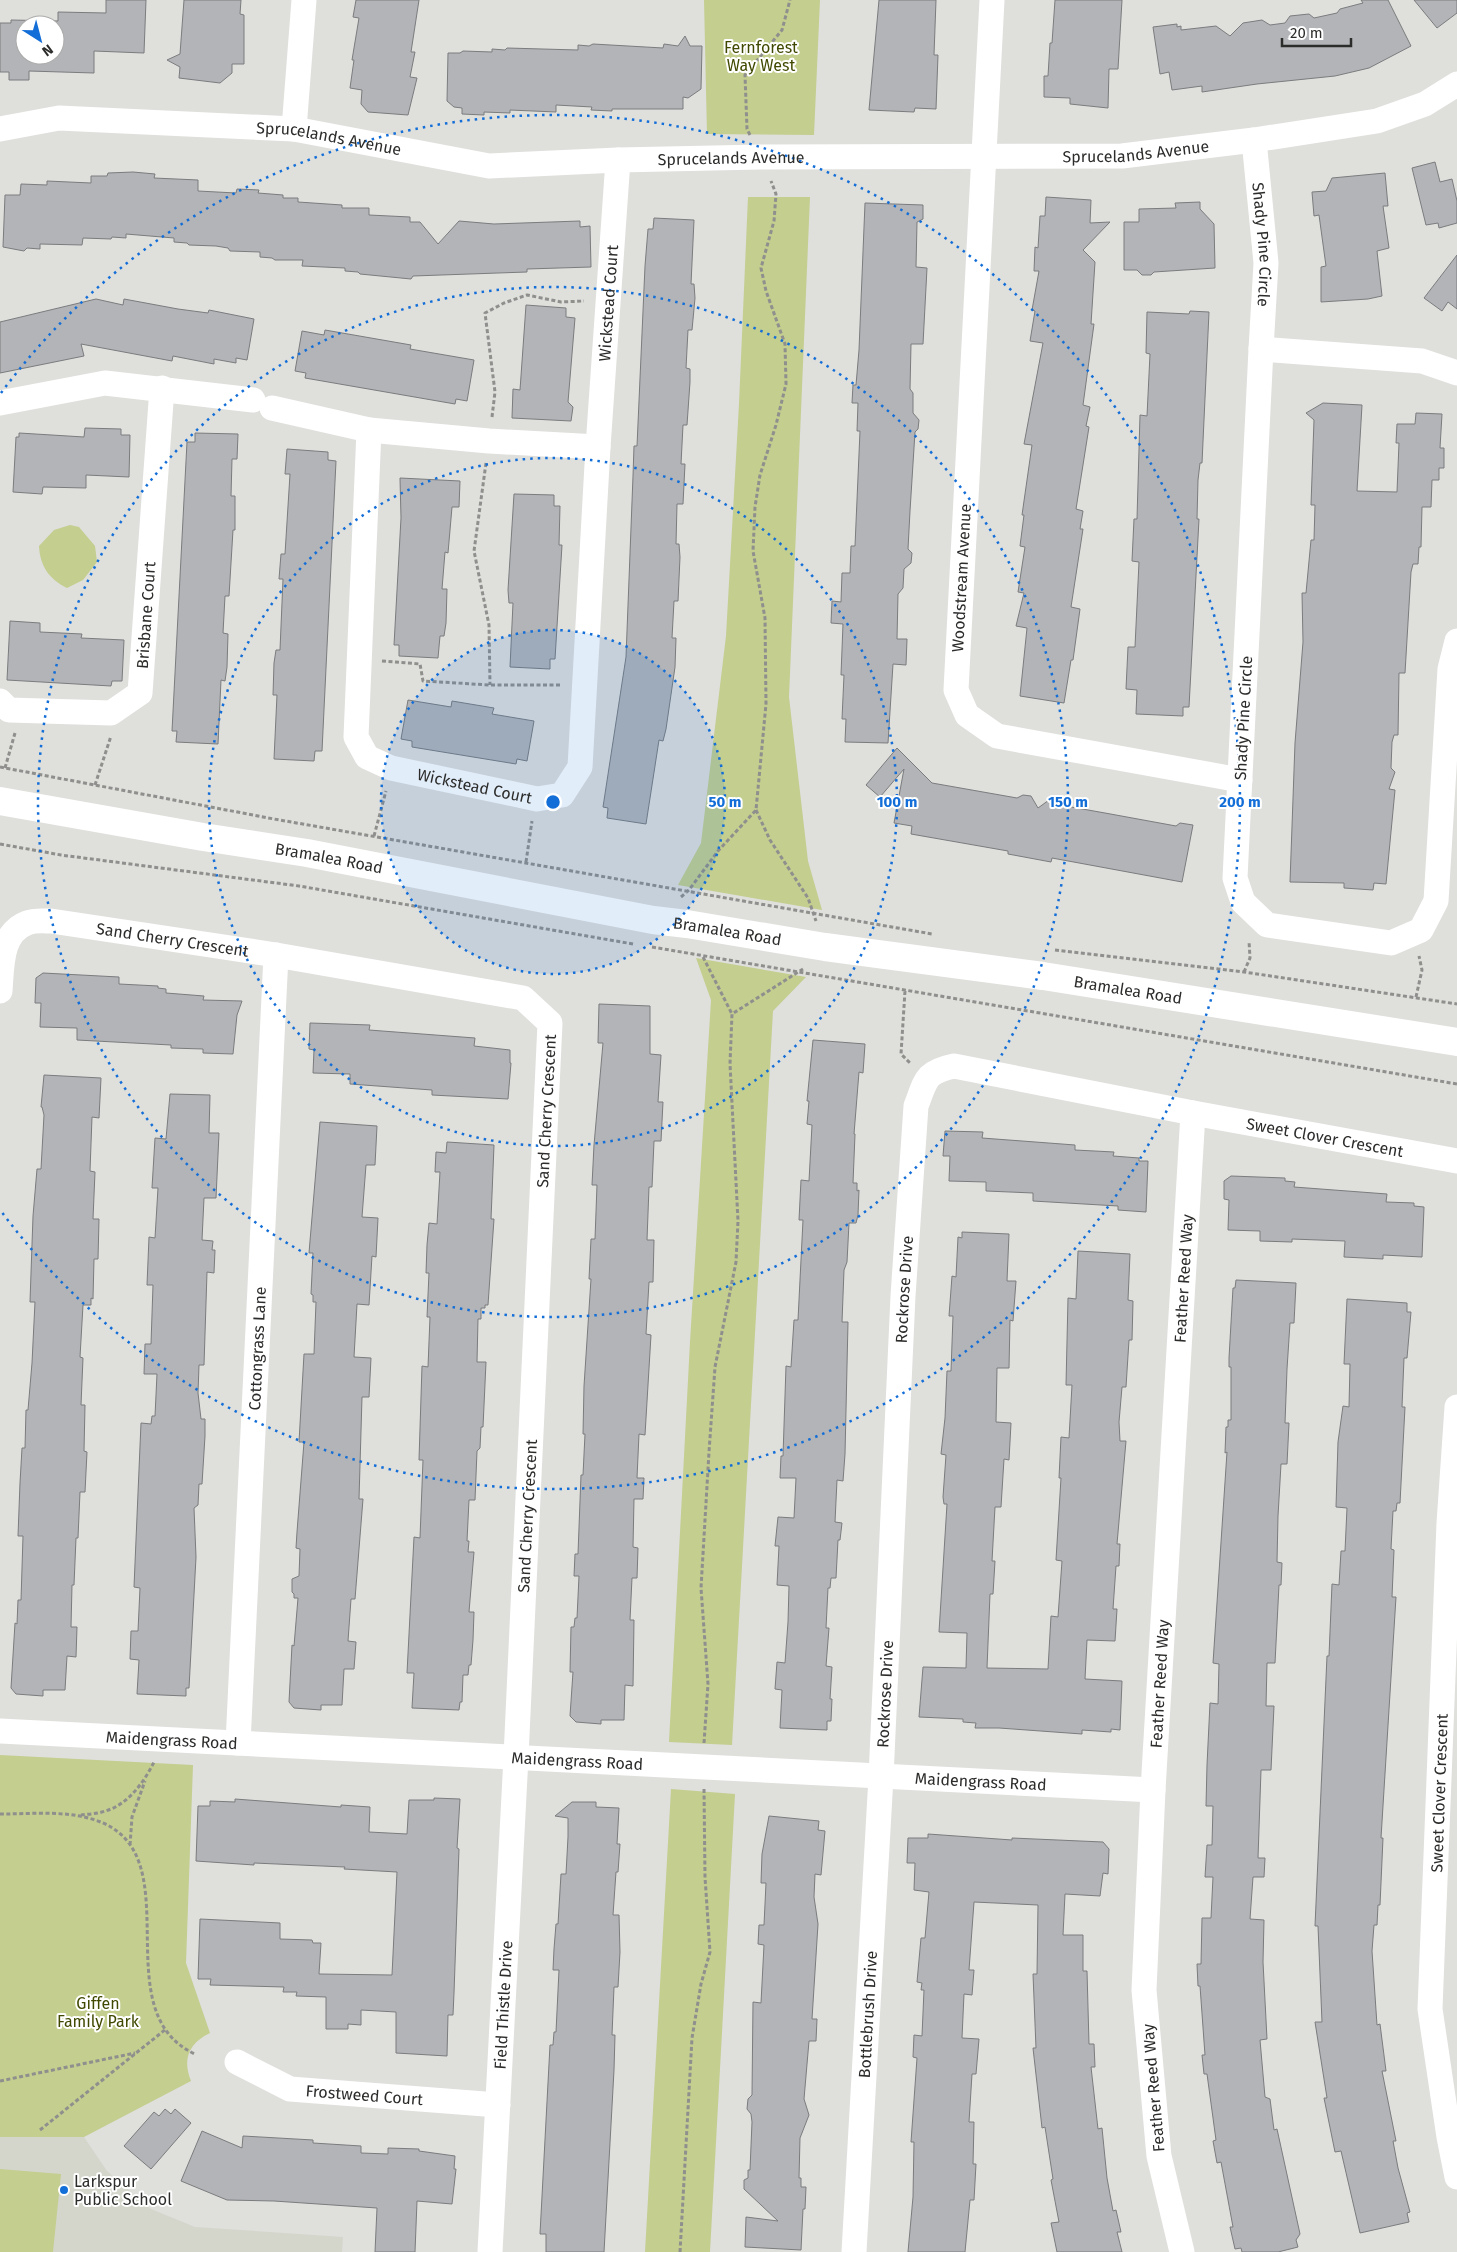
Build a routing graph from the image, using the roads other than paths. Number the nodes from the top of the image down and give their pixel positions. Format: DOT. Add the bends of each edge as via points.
graph roads {
  1 [pos="304,0"];
  2 [pos="992,0"];
  3 [pos="1457,84"];
  4 [pos="0,129"];
  5 [pos="294,129"];
  6 [pos="1254,140"];
  7 [pos="982,156"];
  8 [pos="618,160"];
  9 [pos="1261,349"];
  10 [pos="1457,373"];
  11 [pos="162,388"];
  12 [pos="0,403"];
  13 [pos="369,430"];
  14 [pos="598,447"];
  15 [pos="1457,641"];
  16 [pos="11,706"];
  17 [pos="1240,780"];
  18 [pos="0,801"];
  19 [pos="276,955"];
  20 [pos="0,991"];
  21 [pos="1457,1042"];
  22 [pos="1193,1113"];
  23 [pos="1457,1161"];
  24 [pos="1457,1407"];
  25 [pos="0,1731"];
  26 [pos="238,1743"];
  27 [pos="516,1757"];
  28 [pos="881,1778"];
  29 [pos="1153,1790"];
  30 [pos="237,2062"];
  31 [pos="498,2104"];
  32 [pos="1457,2177"];
  33 [pos="490,2252"];
  34 [pos="854,2252"];
  35 [pos="1182,2252"];
  1 -- 5 [label="street"];
  2 -- 7 [label="street, Woodstream Avenue"];
  3 -- 6 [label="street, Sprucelands Avenue" via="1425,104 1377,121"];
  4 -- 5 [label="street, Sprucelands Avenue" via="59,118"];
  5 -- 8 [label="street, Sprucelands Avenue" via="489,166"];
  6 -- 7 [label="street, Sprucelands Avenue" via="1122,156"];
  6 -- 9 [label="street, Shady Pine Circle" via="1266,263"];
  7 -- 8 [label="street, Sprucelands Avenue"];
  7 -- 17 [label="street, Woodstream Avenue" via="956,690 967,715 997,736"];
  8 -- 14 [label="street, Wickstead Court"];
  9 -- 10 [label="street" via="1422,360"];
  9 -- 17 [label="street, Shady Pine Circle"];
  11 -- 12 [label="street" via="105,382"];
  11 -- 13 [label="street" via="263,404"];
  11 -- 16 [label="street, Brisbane Court" via="140,693 111,713"];
  13 -- 14 [label="street"];
  13 -- 14 [label="street, Wickstead Court" via="356,737 368,757 391,768 537,799 562,795 580,767"];
  15 -- 17 [label="street, Shady Pine Circle" via="1450,669 1436,900 1421,930 1391,943 1267,925 1243,902 1235,878"];
  18 -- 21 [label="main road, Bramalea Road" via="307,853 653,920 1043,976"];
  19 -- 20 [label="street, Sand Cherry Crescent" via="51,921 28,922 13,931 2,952"];
  19 -- 26 [label="street, Cottongrass Lane"];
  19 -- 27 [label="street, Sand Cherry Crescent" via="523,998 550,1023"];
  22 -- 23 [label="street, Sweet Clover Crescent"];
  22 -- 28 [label="street, Rockrose Drive" via="954,1066 938,1070 928,1078 916,1106 903,1296"];
  22 -- 29 [label="street, Feather Reed Way"];
  24 -- 32 [label="street, Sweet Clover Crescent" via="1449,1523 1430,2009"];
  25 -- 26 [label="street, Maidengrass Road"];
  26 -- 27 [label="street, Maidengrass Road"];
  27 -- 28 [label="street, Maidengrass Road"];
  27 -- 31 [label="street, Field Thistle Drive"];
  28 -- 29 [label="street, Maidengrass Road"];
  28 -- 34 [label="street, Bottlebrush Drive"];
  29 -- 35 [label="street, Feather Reed Way" via="1144,1990 1159,2156"];
  30 -- 31 [label="street, Frostweed Court" via="290,2089"];
  31 -- 33 [label="street, Field Thistle Drive"];
}
